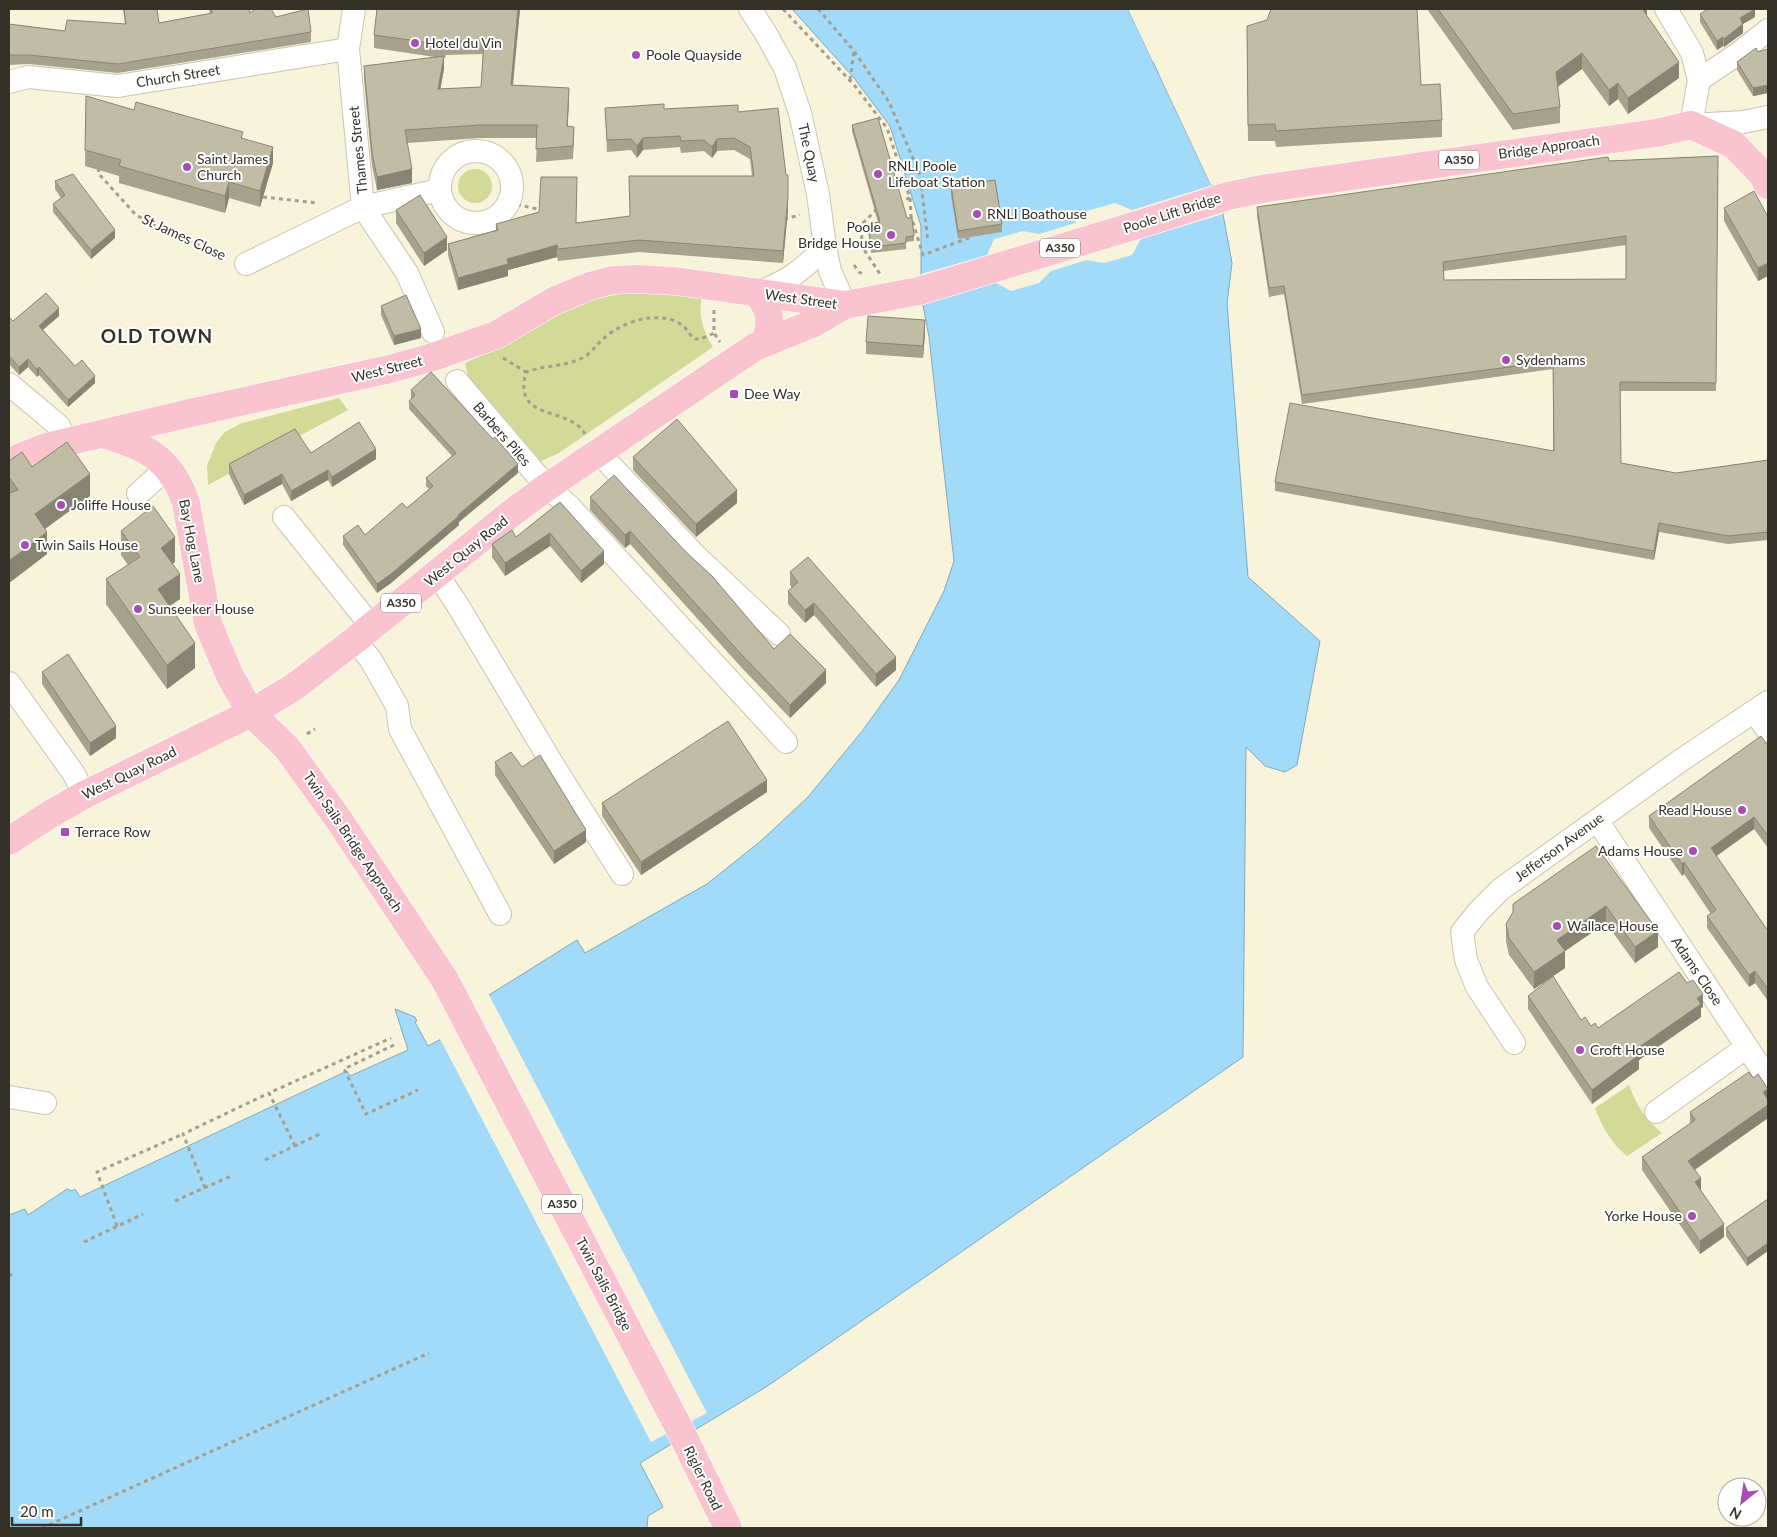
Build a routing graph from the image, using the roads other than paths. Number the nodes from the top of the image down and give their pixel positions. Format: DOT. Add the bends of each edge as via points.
graph roads {
  1 [pos="354,9"];
  2 [pos="750,9"];
  3 [pos="1666,9"];
  4 [pos="1768,30"];
  5 [pos="348,49"];
  6 [pos="1699,80"];
  7 [pos="9,82"];
  8 [pos="1768,117"];
  9 [pos="1691,125"];
  10 [pos="1768,185"];
  11 [pos="439,190"];
  12 [pos="1228,196"];
  13 [pos="363,207"];
  14 [pos="825,247"];
  15 [pos="246,264"];
  16 [pos="757,293"];
  17 [pos="846,305"];
  18 [pos="433,332"];
  19 [pos="765,342"];
  20 [pos="457,381"];
  21 [pos="9,384"];
  22 [pos="103,434"];
  23 [pos="67,442"];
  24 [pos="599,453"];
  25 [pos="9,462"];
  26 [pos="167,468"];
  27 [pos="547,487"];
  28 [pos="138,494"];
  29 [pos="284,517"];
  30 [pos="438,574"];
  31 [pos="364,634"];
  32 [pos="779,634"];
  33 [pos="9,682"];
  34 [pos="1761,706"];
  35 [pos="251,713"];
  36 [pos="1768,731"];
  37 [pos="786,742"];
  38 [pos="84,795"];
  39 [pos="1596,820"];
  40 [pos="9,841"];
  41 [pos="622,874"];
  42 [pos="500,914"];
  43 [pos="445,980"];
  44 [pos="1514,1044"];
  45 [pos="1747,1047"];
  46 [pos="1768,1079"];
  47 [pos="9,1097"];
  48 [pos="45,1103"];
  49 [pos="1656,1112"];
  50 [pos="679,1428"];
  51 [pos="728,1528"];
  1 -- 5 [label="street, Thames Street"];
  2 -- 14 [label="street, The Quay" via="784,68 800,114 818,194"];
  3 -- 6 [label="street" via="1692,53"];
  4 -- 6 [label="street"];
  5 -- 7 [label="street, Church Street" via="118,86 28,78"];
  5 -- 13 [label="street, Thames Street"];
  6 -- 9 [label="street"];
  8 -- 9 [label="street"];
  9 -- 10 [label="highway" via="1734,145 1762,174"];
  9 -- 12 [label="highway, Bridge Approach / A350"];
  11 -- 11 [label="street" via="440,177 454,157 478,150 490,152 500,159 508,169 512,186 509,203 502,213 481,223 458,219 449,212"];
  11 -- 13 [label="street"];
  12 -- 17 [label="highway, Poole Lift Bridge / A350" via="919,291"];
  13 -- 15 [label="street"];
  13 -- 18 [label="street, Thames Street" via="407,273"];
  14 -- 16 [label="street, West Street" via="791,278"];
  14 -- 17 [label="street, The Quay" via="830,271"];
  16 -- 17 [label="highway, West Street / A350"];
  16 -- 19 [label="highway, West Street" via="769,314"];
  16 -- 22 [label="highway, West Street / A350" via="675,281 636,279 606,282 554,301 496,335 433,357"];
  17 -- 19 [label="highway, West Quay Road / A350" via="814,323"];
  19 -- 24 [label="highway, West Quay Road / A350"];
  20 -- 27 [label="street, Barbers Piles"];
  21 -- 23 [label="street" via="59,426"];
  22 -- 23 [label="highway, West Street / A350"];
  22 -- 26 [label="highway, Bay Hog Lane / A350" via="136,445 157,457"];
  23 -- 25 [label="highway, West Street / A350"];
  24 -- 27 [label="highway, West Quay Road / A350"];
  24 -- 32 [label="street" via="696,556"];
  26 -- 28 [label="street"];
  26 -- 35 [label="highway, Bay Hog Lane / A350" via="180,486 186,503 208,624"];
  27 -- 30 [label="highway, West Quay Road / A350"];
  27 -- 37 [label="street" via="568,505"];
  29 -- 31 [label="street"];
  30 -- 31 [label="highway, West Quay Road / A350"];
  30 -- 41 [label="street"];
  31 -- 35 [label="highway, West Quay Road / A350" via="294,686"];
  31 -- 42 [label="street" via="371,660 397,706 400,730"];
  33 -- 38 [label="street" via="74,774"];
  34 -- 36 [label="street"];
  34 -- 39 [label="street, Jefferson Avenue"];
  35 -- 38 [label="highway, West Quay Road / A350"];
  35 -- 43 [label="highway, Twin Sails Bridge Approach / A350" via="287,748 305,772"];
  38 -- 40 [label="highway, West Quay Road / A350"];
  39 -- 44 [label="street, Jefferson Avenue" via="1501,889 1462,932 1466,960 1477,987"];
  39 -- 45 [label="street, Adams Close"];
  43 -- 50 [label="highway, Twin Sails Bridge / A350"];
  45 -- 46 [label="street, Adams Close"];
  45 -- 49 [label="street"];
  47 -- 48 [label="street"];
  50 -- 51 [label="highway, Rigler Road / A350"];
}
